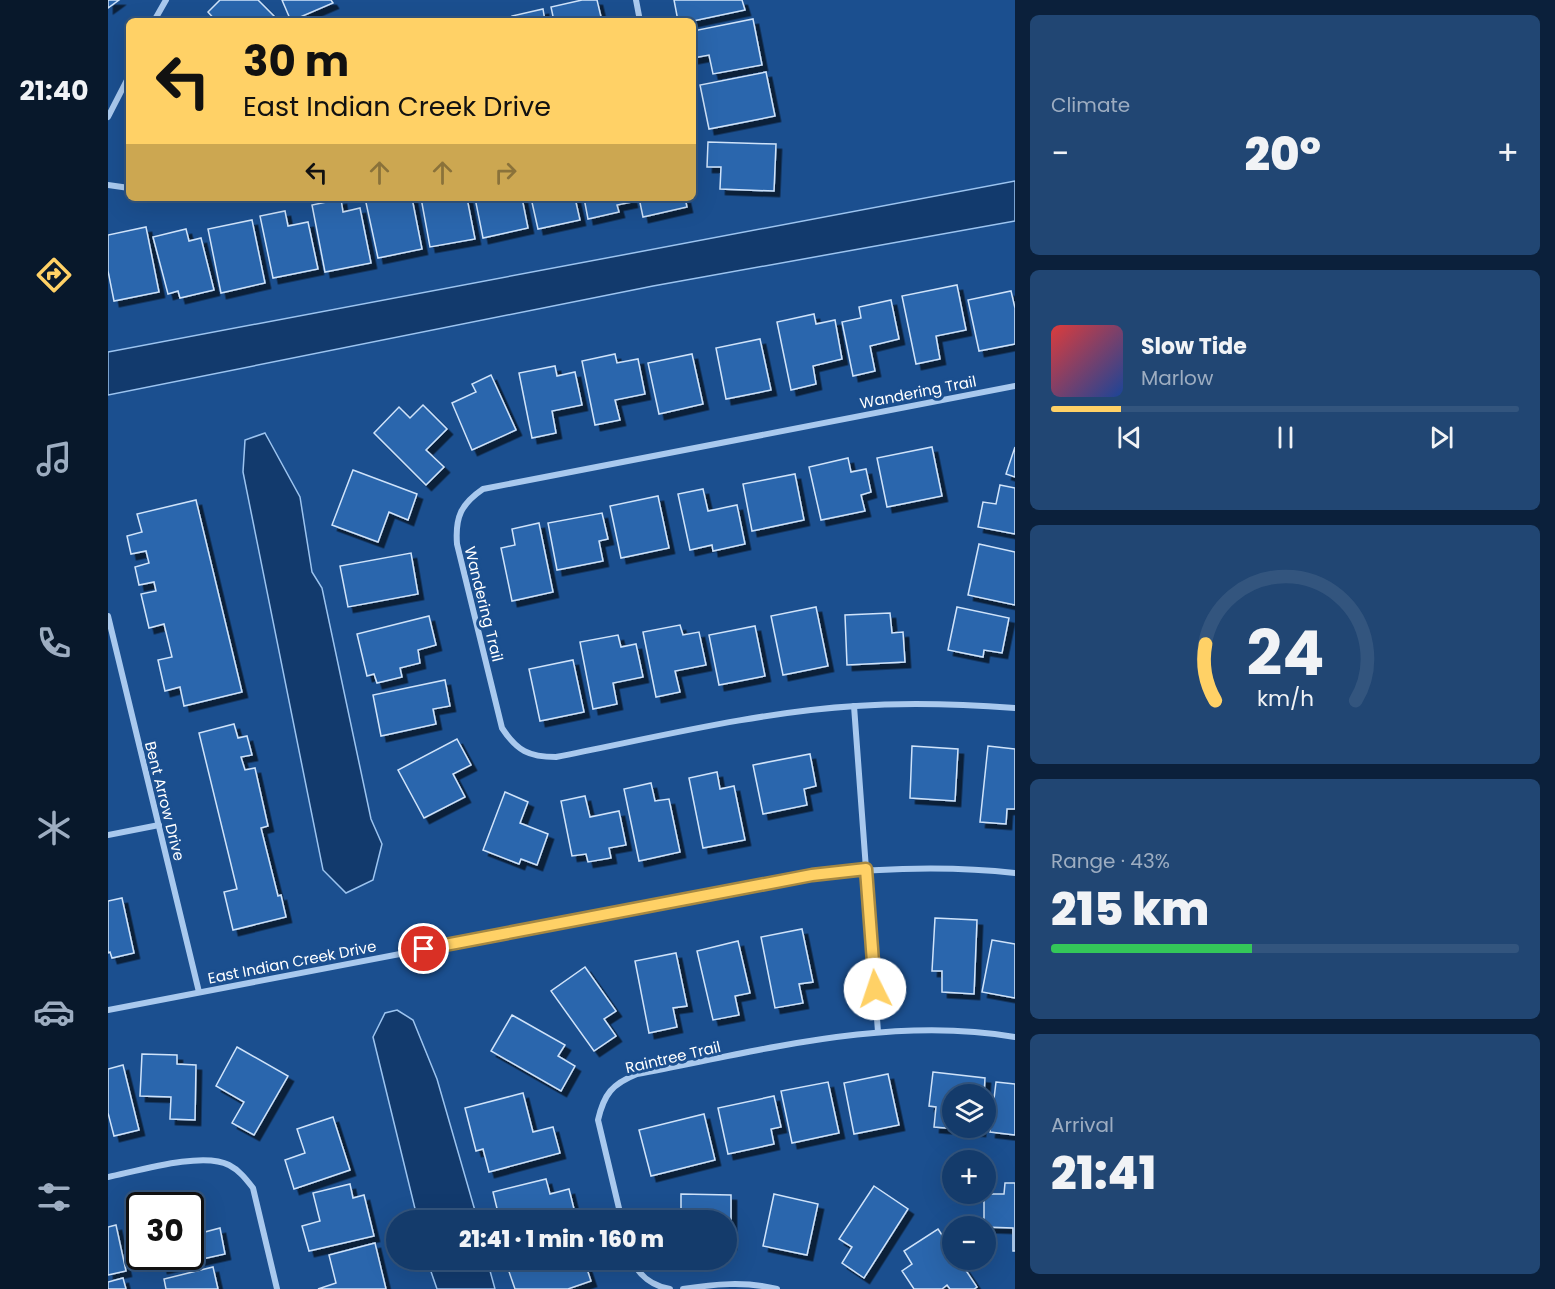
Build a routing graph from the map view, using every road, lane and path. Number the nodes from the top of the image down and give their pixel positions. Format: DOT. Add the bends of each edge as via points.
graph roads {
  1 [pos="166,0"];
  2 [pos="636,0"];
  3 [pos="156,18"];
  4 [pos="639,18"];
  5 [pos="126,82"];
  6 [pos="108,117"];
  7 [pos="108,185"];
  8 [pos="126,188"];
  9 [pos="1015,386"];
  10 [pos="108,616"];
  11 [pos="854,706"];
  12 [pos="1015,708"];
  13 [pos="159,825"];
  14 [pos="108,835"];
  15 [pos="866,869"];
  16 [pos="1015,873"];
  17 [pos="199,992"];
  18 [pos="108,1010"];
  19 [pos="878,1032"];
  20 [pos="1015,1037"];
  21 [pos="108,1177"];
  22 [pos="619,1210"];
  23 [pos="637,1270"];
  24 [pos="277,1289"];
  25 [pos="670,1289"];
  26 [pos="683,1289"];
  27 [pos="777,1289"];
  1 -- 3 [label="street"];
  2 -- 4 [label="street"];
  5 -- 6 [label="street"];
  7 -- 8 [label="street"];
  9 -- 11 [label="street, Wandering Trail" via="483,489 460,511 457,544 502,728 524,752 556,757 780,714"];
  10 -- 13 [label="street, Bent Arrow Drive"];
  11 -- 12 [label="street, Wandering Trail" via="952,704"];
  11 -- 15 [label="street"];
  13 -- 14 [label="street"];
  13 -- 17 [label="street, Bent Arrow Drive"];
  15 -- 16 [label="street, East Indian Creek Drive" via="966,868"];
  15 -- 17 [label="street, East Indian Creek Drive" via="800,877"];
  15 -- 19 [label="street"];
  17 -- 18 [label="street, East Indian Creek Drive"];
  19 -- 20 [label="street, Raintree Trail" via="939,1030"];
  19 -- 22 [label="street, Raintree Trail" via="812,1041 622,1080 610,1090 598,1120"];
  21 -- 24 [label="street" via="195,1160 212,1159 228,1164 253,1188"];
  23 -- 25 [label="street" via="646,1280"];
  26 -- 27 [label="street" via="736,1283"];
}
